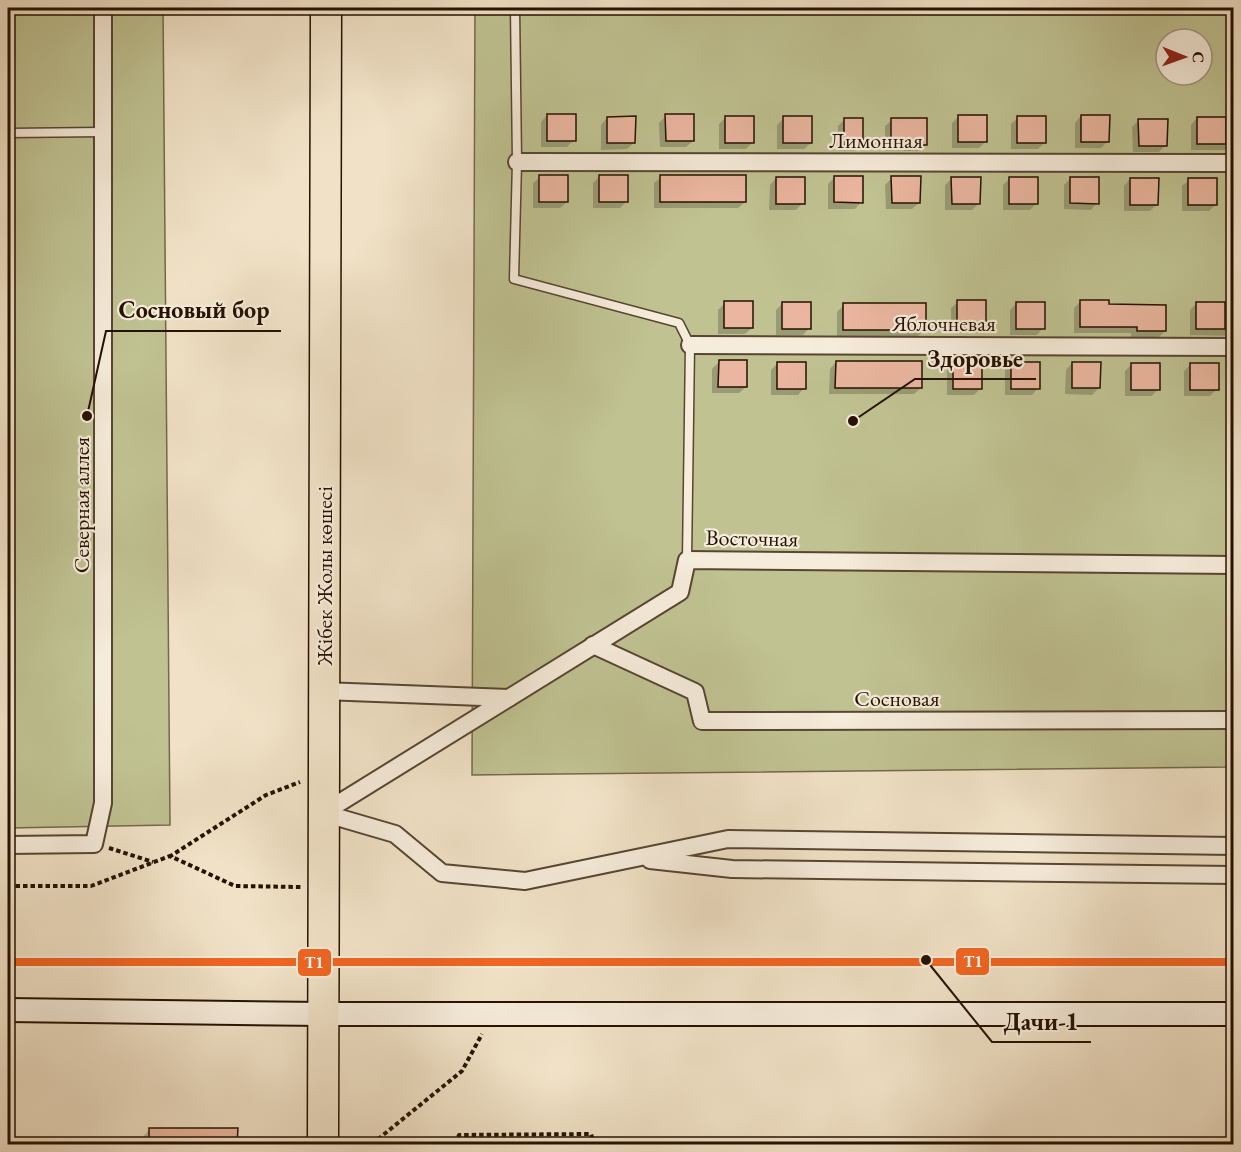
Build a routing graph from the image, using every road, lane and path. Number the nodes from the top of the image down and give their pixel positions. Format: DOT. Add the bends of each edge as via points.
graph roads {
  1 [pos="103,8"];
  2 [pos="326,8"];
  3 [pos="515,8"];
  4 [pos="103,132"];
  5 [pos="8,133"];
  6 [pos="518,162"];
  7 [pos="1233,163"];
  8 [pos="690,345"];
  9 [pos="1233,347"];
  10 [pos="687,560"];
  11 [pos="1233,565"];
  12 [pos="593,645"];
  13 [pos="323,691"];
  14 [pos="509,698"];
  15 [pos="1233,720"];
  16 [pos="323,781"];
  17 [pos="323,813"];
  18 [pos="94,844"];
  19 [pos="8,845"];
  20 [pos="1233,846"];
  21 [pos="170,856"];
  22 [pos="633,858"];
  23 [pos="1233,874"];
  24 [pos="8,886"];
  25 [pos="323,887"];
  26 [pos="8,1010"];
  27 [pos="322,1014"];
  28 [pos="492,1014"];
  29 [pos="1233,1014"];
  30 [pos="324,1144"];
  31 [pos="372,1144"];
  32 [pos="455,1144"];
  33 [pos="594,1144"];
  1 -- 4 [label="street, Северная аллея"];
  2 -- 13 [label="highway, Жібек Жолы көшесі"];
  3 -- 6 [label="lane"];
  4 -- 5 [label="lane"];
  4 -- 18 [label="street, Северная аллея" via="103,803"];
  6 -- 7 [label="street, Лимонная"];
  6 -- 8 [label="lane" via="514,279 679,323"];
  8 -- 9 [label="street, Яблочневая"];
  8 -- 10 [label="lane"];
  10 -- 11 [label="street, Восточная"];
  10 -- 12 [label="street, Восточная" via="680,591"];
  12 -- 14 [label="street, Восточная"];
  12 -- 15 [label="street, Сосновая" via="694,692 702,721"];
  13 -- 14 [label="street"];
  13 -- 16 [label="highway, Жібек Жолы көшесі"];
  14 -- 17 [label="street, Восточная"];
  16 -- 17 [label="highway, Жібек Жолы көшесі"];
  16 -- 21 [label="path" via="306,780 266,795"];
  17 -- 22 [label="street" via="395,834 442,873 525,881"];
  17 -- 25 [label="highway, Жібек Жолы көшесі"];
  18 -- 19 [label="street"];
  18 -- 21 [label="path" via="151,862"];
  20 -- 22 [label="street" via="728,839"];
  21 -- 24 [label="path" via="91,886"];
  21 -- 25 [label="path" via="235,886"];
  22 -- 23 [label="street" via="732,870"];
  25 -- 27 [label="highway, Жібек Жолы көшесі"];
  26 -- 27 [label="street"];
  27 -- 28 [label="street"];
  27 -- 30 [label="highway, Жібек Жолы көшесі"];
  28 -- 29 [label="street"];
  28 -- 31 [label="path" via="462,1071"];
  32 -- 33 [label="path" via="459,1135 591,1134"];
}
